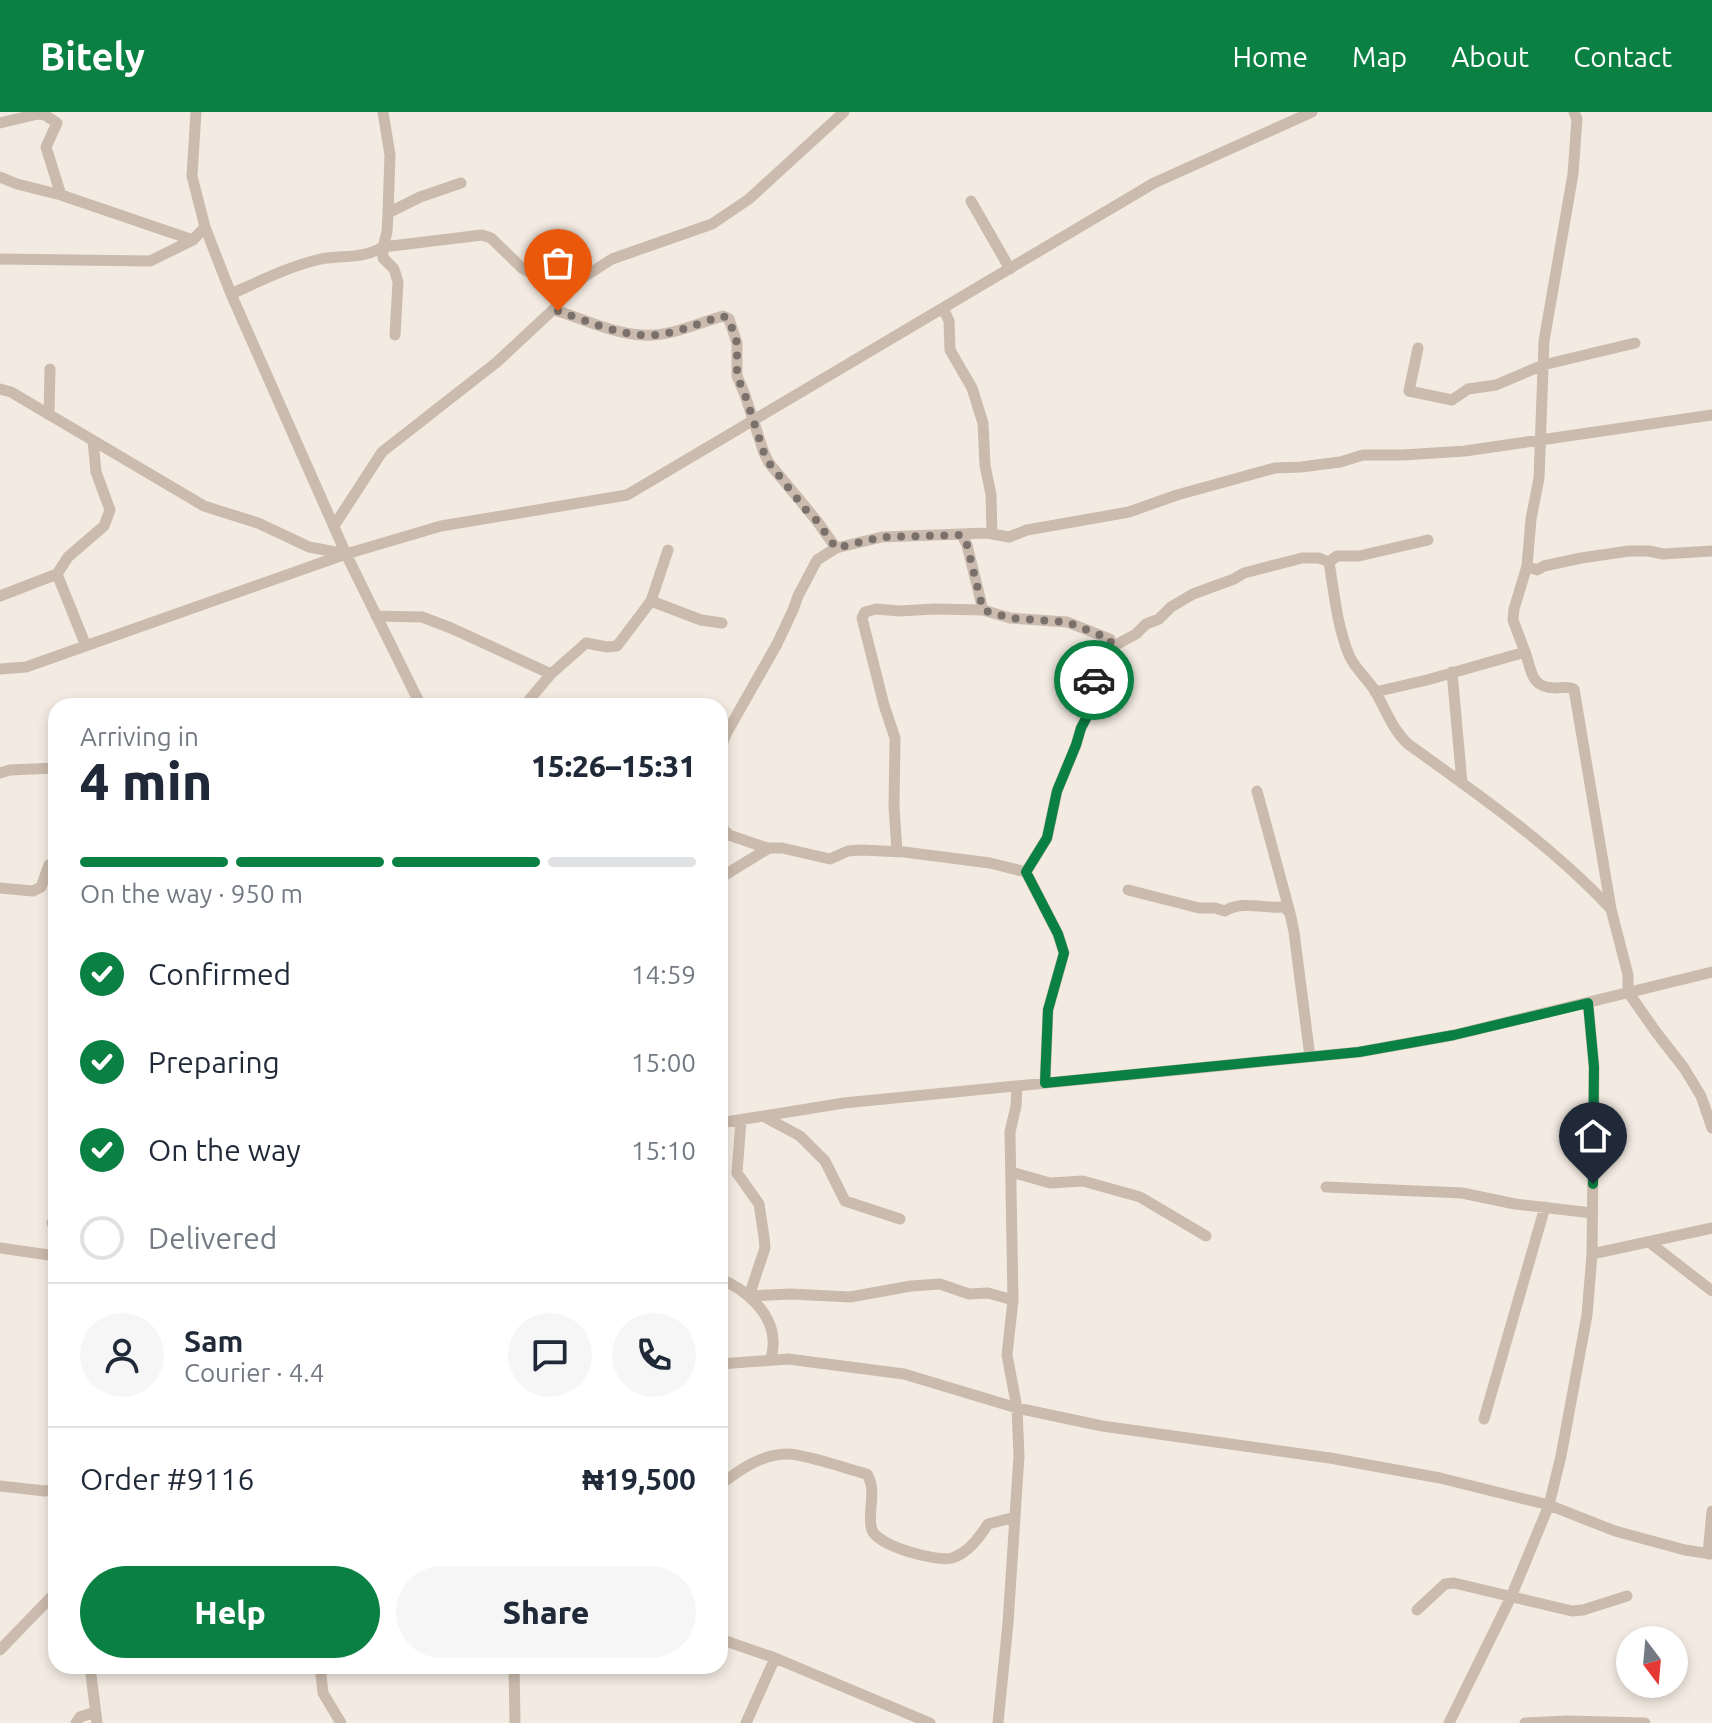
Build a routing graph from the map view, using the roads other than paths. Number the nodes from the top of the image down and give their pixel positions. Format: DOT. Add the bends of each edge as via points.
graph roads {
  1 [pos="196,112"];
  2 [pos="383,112"];
  3 [pos="844,112"];
  4 [pos="1312,112"];
  5 [pos="1574,112"];
  6 [pos="38,113"];
  7 [pos="0,123"];
  8 [pos="0,177"];
  9 [pos="461,183"];
  10 [pos="61,195"];
  11 [pos="971,201"];
  12 [pos="388,213"];
  13 [pos="205,227"];
  14 [pos="193,240"];
  15 [pos="383,247"];
  16 [pos="0,259"];
  17 [pos="1010,269"];
  18 [pos="567,288"];
  19 [pos="231,294"];
  20 [pos="556,307"];
  21 [pos="943,308"];
  22 [pos="395,335"];
  23 [pos="1635,343"];
  24 [pos="1418,348"];
  25 [pos="1543,365"];
  26 [pos="50,369"];
  27 [pos="0,389"];
  28 [pos="49,415"];
  29 [pos="1712,415"];
  30 [pos="754,420"];
  31 [pos="93,441"];
  32 [pos="1540,441"];
  33 [pos="334,526"];
  34 [pos="992,534"];
  35 [pos="962,535"];
  36 [pos="1428,540"];
  37 [pos="836,548"];
  38 [pos="668,550"];
  39 [pos="1712,551"];
  40 [pos="346,554"];
  41 [pos="1329,562"];
  42 [pos="1527,566"];
  43 [pos="57,574"];
  44 [pos="0,596"];
  45 [pos="651,601"];
  46 [pos="983,610"];
  47 [pos="376,616"];
  48 [pos="722,623"];
  49 [pos="86,646"];
  50 [pos="1112,647"];
  51 [pos="1525,652"];
  52 [pos="0,669"];
  53 [pos="1452,672"];
  54 [pos="551,674"];
  55 [pos="1375,692"];
  56 [pos="417,698"];
  57 [pos="531,698"];
  58 [pos="728,730"];
  59 [pos="48,768"];
  60 [pos="0,773"];
  61 [pos="1462,783"];
  62 [pos="1257,791"];
  63 [pos="728,834"];
  64 [pos="769,848"];
  65 [pos="897,852"];
  66 [pos="48,868"];
  67 [pos="1026,872"];
  68 [pos="728,873"];
  69 [pos="0,888"];
  70 [pos="1128,890"];
  71 [pos="1611,909"];
  72 [pos="1290,913"];
  73 [pos="1712,972"];
  74 [pos="1628,992"];
  75 [pos="1588,1003"];
  76 [pos="1310,1057"];
  77 [pos="1045,1083"];
  78 [pos="1017,1086"];
  79 [pos="762,1116"];
  80 [pos="741,1120"];
  81 [pos="728,1122"];
  82 [pos="1712,1128"];
  83 [pos="1011,1172"];
  84 [pos="1326,1187"];
  85 [pos="1545,1207"];
  86 [pos="1592,1213"];
  87 [pos="900,1219"];
  88 [pos="1712,1228"];
  89 [pos="1206,1236"];
  90 [pos="1649,1242"];
  91 [pos="0,1248"];
  92 [pos="1592,1254"];
  93 [pos="48,1255"];
  94 [pos="728,1284"];
  95 [pos="1712,1291"];
  96 [pos="749,1296"];
  97 [pos="1013,1300"];
  98 [pos="771,1359"];
  99 [pos="728,1363"];
  100 [pos="1017,1408"];
  101 [pos="1484,1419"];
  102 [pos="728,1478"];
  103 [pos="0,1486"];
  104 [pos="48,1490"];
  105 [pos="1549,1505"];
  106 [pos="1712,1511"];
  107 [pos="1015,1517"];
  108 [pos="1710,1554"];
  109 [pos="1627,1596"];
  110 [pos="1511,1597"];
  111 [pos="48,1600"];
  112 [pos="1417,1610"];
  113 [pos="728,1642"];
  114 [pos="0,1650"];
  115 [pos="775,1658"];
  116 [pos="91,1674"];
  117 [pos="321,1674"];
  118 [pos="514,1674"];
  119 [pos="96,1718"];
  120 [pos="76,1723"];
  121 [pos="341,1723"];
  122 [pos="515,1723"];
  123 [pos="746,1723"];
  124 [pos="930,1723"];
  125 [pos="998,1723"];
  126 [pos="1449,1723"];
  127 [pos="1525,1723"];
  128 [pos="1645,1723"];
  1 -- 13 [label="street" via="192,176"];
  2 -- 12 [label="street" via="390,155"];
  3 -- 18 [label="street" via="749,199 712,224 612,259"];
  4 -- 17 [label="street" via="1154,183"];
  5 -- 25 [label="street" via="1573,174"];
  6 -- 7 [label="street"];
  6 -- 10 [label="street" via="57,123 46,147"];
  8 -- 10 [label="street"];
  9 -- 12 [label="street"];
  10 -- 14 [label="street"];
  11 -- 17 [label="street"];
  12 -- 15 [label="street"];
  13 -- 14 [label="street"];
  13 -- 19 [label="street"];
  14 -- 16 [label="street" via="150,261"];
  15 -- 18 [label="street" via="482,235 523,269"];
  15 -- 19 [label="street" via="372,254 290,268"];
  15 -- 22 [label="street" via="383,258 398,282"];
  17 -- 21 [label="street"];
  18 -- 20 [label="street"];
  19 -- 33 [label="street"];
  20 -- 30 [label="street" via="644,335 723,316 729,319 737,343 737,376"];
  20 -- 33 [label="street" via="497,362 382,452"];
  21 -- 30 [label="street"];
  21 -- 34 [label="street" via="950,350 972,388 983,423"];
  23 -- 25 [label="street"];
  24 -- 25 [label="street" via="1409,391 1452,400 1468,389 1496,385"];
  25 -- 32 [label="street"];
  26 -- 28 [label="street"];
  27 -- 28 [label="street"];
  28 -- 31 [label="street"];
  29 -- 32 [label="street"];
  30 -- 37 [label="street" via="769,463"];
  30 -- 40 [label="street" via="627,495 441,526"];
  31 -- 40 [label="street" via="204,506 309,547"];
  31 -- 43 [label="street" via="96,472 110,510 104,526 68,557"];
  32 -- 34 [label="street" via="1465,451 1363,455 1275,468 1110,517 1009,537"];
  32 -- 42 [label="street"];
  33 -- 40 [label="street"];
  34 -- 35 [label="street"];
  35 -- 37 [label="street" via="882,537"];
  35 -- 46 [label="street"];
  36 -- 41 [label="street" via="1337,556"];
  37 -- 58 [label="street" via="817,560"];
  38 -- 45 [label="street"];
  39 -- 42 [label="street" via="1629,551 1537,570"];
  40 -- 47 [label="street"];
  40 -- 49 [label="street"];
  41 -- 50 [label="street" via="1302,558 1244,573 1193,594"];
  41 -- 55 [label="street" via="1349,654"];
  42 -- 51 [label="street" via="1513,620"];
  43 -- 44 [label="street"];
  43 -- 49 [label="street"];
  45 -- 48 [label="street"];
  45 -- 54 [label="street" via="617,646 586,643"];
  46 -- 50 [label="street" via="1010,618 1067,622 1110,639"];
  46 -- 65 [label="street" via="876,609 862,618 895,738"];
  47 -- 54 [label="street" via="422,617"];
  47 -- 56 [label="street"];
  49 -- 52 [label="street" via="26,667"];
  50 -- 67 [label="street" via="1092,685 1092,707 1057,791 1047,838"];
  51 -- 53 [label="street"];
  51 -- 71 [label="street" via="1538,685 1574,689"];
  53 -- 55 [label="street"];
  53 -- 61 [label="street"];
  54 -- 57 [label="street"];
  55 -- 61 [label="street" via="1397,734"];
  59 -- 60 [label="street"];
  61 -- 71 [label="street" via="1567,864"];
  62 -- 72 [label="street"];
  63 -- 64 [label="street"];
  64 -- 65 [label="street" via="830,859 848,851"];
  64 -- 68 [label="street"];
  65 -- 67 [label="street"];
  66 -- 69 [label="street" via="41,887 33,891"];
  67 -- 77 [label="street" via="1064,953 1048,1010"];
  70 -- 72 [label="street" via="1199,908 1284,907"];
  71 -- 74 [label="street"];
  72 -- 76 [label="street"];
  73 -- 74 [label="street"];
  74 -- 75 [label="street"];
  74 -- 82 [label="street" via="1684,1068"];
  75 -- 76 [label="street" via="1454,1035"];
  75 -- 86 [label="street" via="1594,1067"];
  76 -- 77 [label="street"];
  77 -- 78 [label="street"];
  78 -- 79 [label="street"];
  78 -- 83 [label="street"];
  79 -- 80 [label="street"];
  79 -- 87 [label="street" via="800,1136 825,1161 845,1201"];
  80 -- 81 [label="street"];
  80 -- 96 [label="street" via="737,1173 759,1204 765,1248"];
  83 -- 89 [label="street" via="1050,1183 1083,1181 1140,1197"];
  83 -- 97 [label="street"];
  84 -- 85 [label="street" via="1462,1193"];
  85 -- 86 [label="street"];
  85 -- 101 [label="street"];
  86 -- 92 [label="street"];
  88 -- 90 [label="street"];
  90 -- 92 [label="street"];
  90 -- 95 [label="street"];
  91 -- 93 [label="street"];
  92 -- 105 [label="street" via="1587,1315"];
  94 -- 96 [label="street"];
  96 -- 97 [label="street" via="850,1297 940,1284"];
  96 -- 98 [label="street" via="772,1330"];
  97 -- 100 [label="street" via="1007,1355"];
  98 -- 99 [label="street"];
  98 -- 100 [label="street" via="904,1374"];
  100 -- 105 [label="street" via="1440,1478"];
  100 -- 107 [label="street"];
  102 -- 107 [label="street" via="761,1459 791,1453 867,1474 874,1533 899,1549 937,1560 964,1552 988,1524"];
  103 -- 104 [label="street"];
  105 -- 108 [label="street" via="1615,1531"];
  105 -- 110 [label="street"];
  106 -- 108 [label="street"];
  107 -- 125 [label="street"];
  109 -- 110 [label="street" via="1572,1611"];
  110 -- 112 [label="street" via="1450,1583"];
  110 -- 126 [label="street"];
  111 -- 114 [label="street"];
  113 -- 115 [label="street"];
  115 -- 123 [label="street"];
  115 -- 124 [label="street"];
  116 -- 119 [label="street"];
  117 -- 121 [label="street" via="323,1693"];
  118 -- 122 [label="street"];
  119 -- 120 [label="street" via="80,1717"];
  127 -- 128 [label="street"];
}
